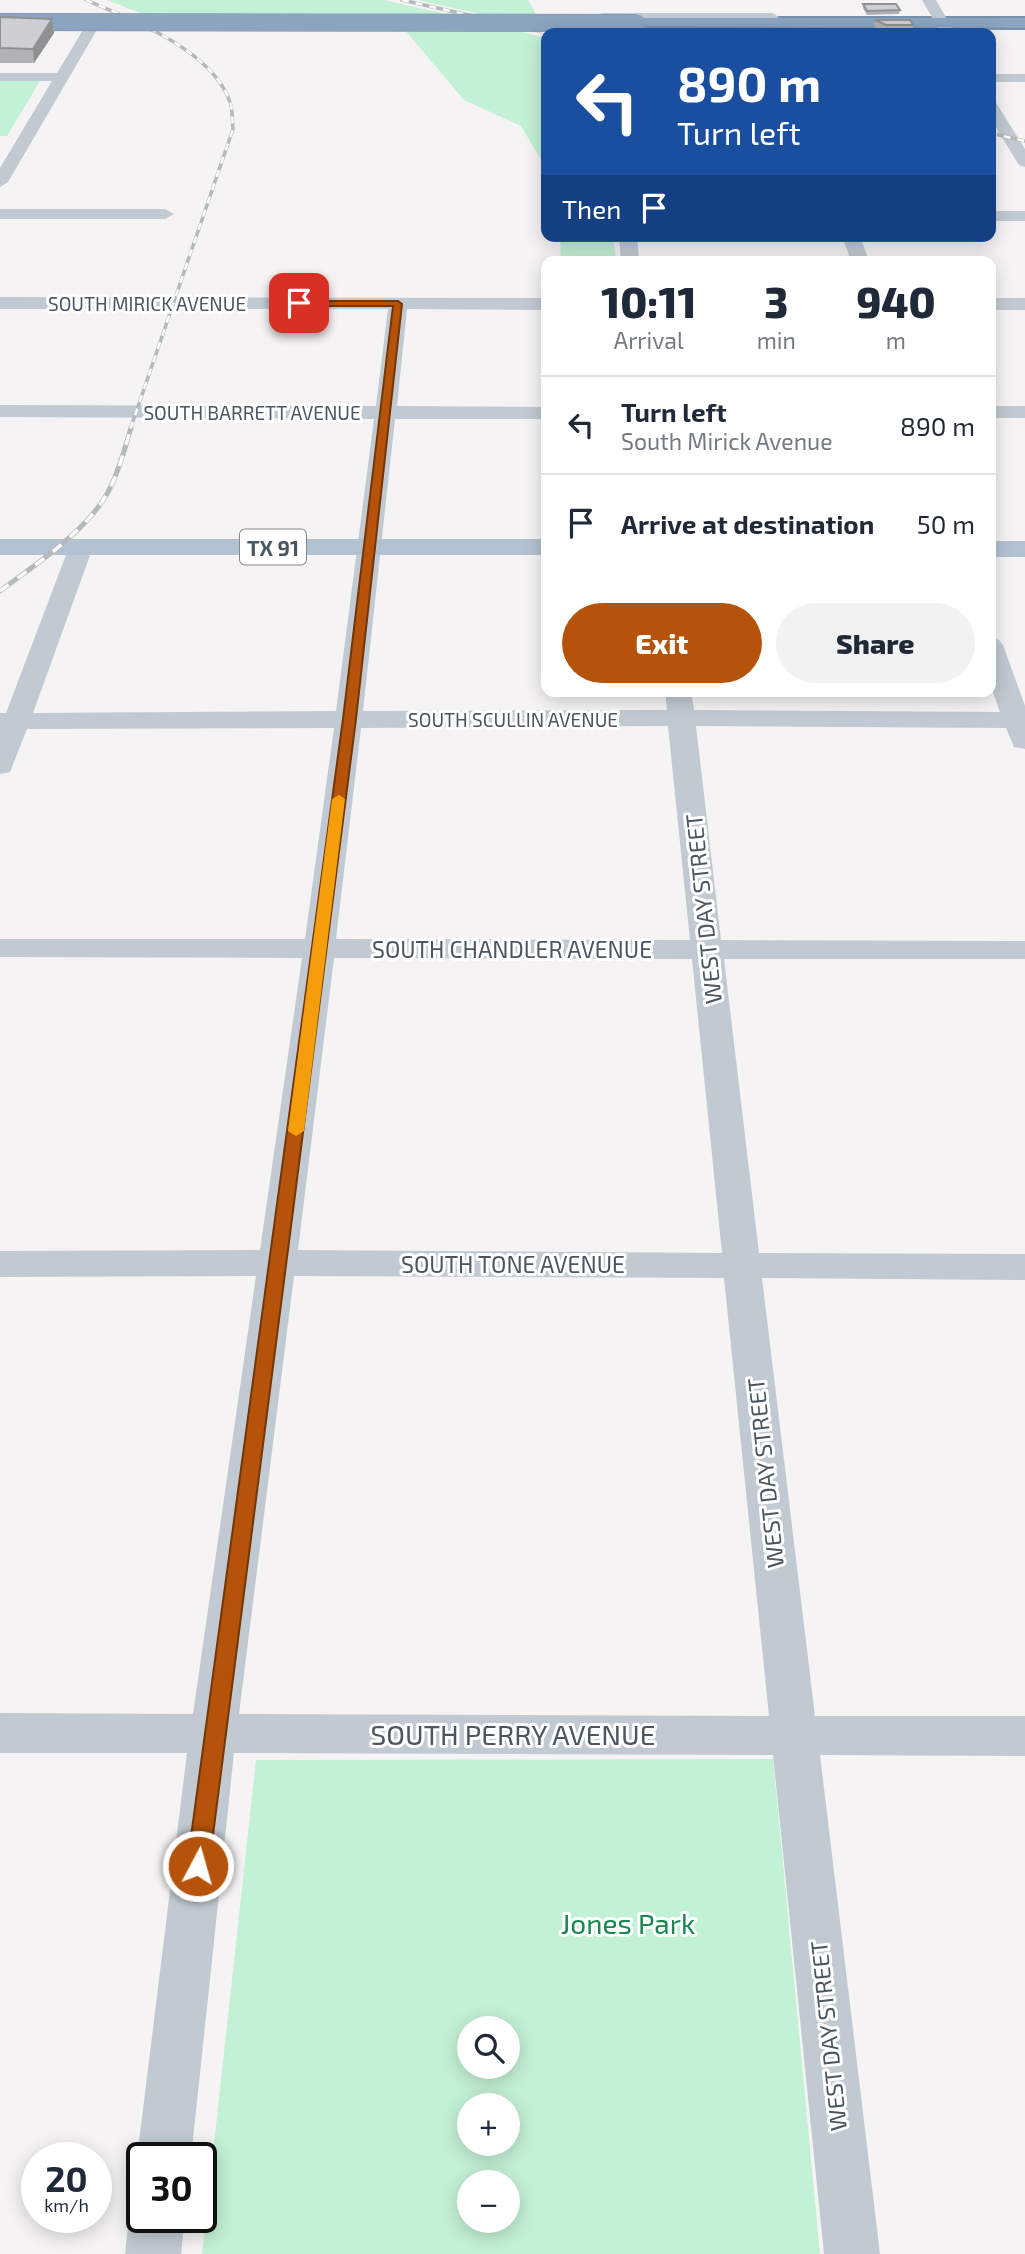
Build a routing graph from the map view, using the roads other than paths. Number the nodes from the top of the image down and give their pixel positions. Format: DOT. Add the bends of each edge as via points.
graph roads {
  1 [pos="602,0"];
  2 [pos="766,0"];
  3 [pos="929,0"];
  4 [pos="604,17"];
  5 [pos="0,19"];
  6 [pos="1025,23"];
  7 [pos="774,24"];
  8 [pos="0,27"];
  9 [pos="91,28"];
  10 [pos="605,28"];
  11 [pos="945,28"];
  12 [pos="0,77"];
  13 [pos="63,77"];
  14 [pos="996,78"];
  15 [pos="1025,78"];
  16 [pos="996,112"];
  17 [pos="996,140"];
  18 [pos="1019,141"];
  19 [pos="1025,162"];
  20 [pos="0,182"];
  21 [pos="0,214"];
  22 [pos="165,214"];
  23 [pos="996,216"];
  24 [pos="1025,216"];
  25 [pos="0,303"];
  26 [pos="398,304"];
  27 [pos="541,304"];
  28 [pos="996,304"];
  29 [pos="1025,304"];
  30 [pos="0,411"];
  31 [pos="386,412"];
  32 [pos="996,412"];
  33 [pos="1025,412"];
  34 [pos="541,413"];
  35 [pos="0,547"];
  36 [pos="81,547"];
  37 [pos="541,547"];
  38 [pos="370,548"];
  39 [pos="996,549"];
  40 [pos="1025,549"];
  41 [pos="996,661"];
  42 [pos="680,705"];
  43 [pos="350,719"];
  44 [pos="9,721"];
  45 [pos="1022,728"];
  46 [pos="0,766"];
  47 [pos="0,948"];
  48 [pos="318,948"];
  49 [pos="707,950"];
  50 [pos="1025,950"];
  51 [pos="279,1262"];
  52 [pos="0,1264"];
  53 [pos="742,1265"];
  54 [pos="1025,1267"];
  55 [pos="0,1733"];
  56 [pos="214,1733"];
  57 [pos="795,1735"];
  58 [pos="1025,1736"];
  59 [pos="166,2142"];
  60 [pos="155,2233"];
  61 [pos="153,2254"];
  62 [pos="852,2254"];
  1 -- 4 [label="street"];
  2 -- 7 [label="street"];
  3 -- 11 [label="street"];
  4 -- 7 [label="street"];
  4 -- 10 [label="street"];
  5 -- 7 [label="highway, bridge"];
  5 -- 9 [label="street" via="71,16 87,19"];
  6 -- 11 [label="highway"];
  7 -- 11 [label="highway"];
  8 -- 9 [label="street"];
  9 -- 13 [label="street"];
  12 -- 13 [label="street"];
  13 -- 20 [label="street"];
  14 -- 15 [label="street"];
  16 -- 18 [label="street"];
  17 -- 18 [label="street"];
  18 -- 19 [label="street"];
  21 -- 22 [label="street"];
  23 -- 24 [label="street"];
  25 -- 26 [label="street, SOUTH MIRICK AVENUE"];
  26 -- 27 [label="street, SOUTH MIRICK AVENUE"];
  26 -- 31 [label="street"];
  28 -- 29 [label="street"];
  30 -- 31 [label="street, SOUTH BARRETT AVENUE"];
  31 -- 34 [label="street, SOUTH BARRETT AVENUE"];
  31 -- 38 [label="street"];
  32 -- 33 [label="street"];
  35 -- 36 [label="main road, TX 91"];
  36 -- 38 [label="main road, TX 91"];
  36 -- 44 [label="street"];
  37 -- 38 [label="main road, TX 91"];
  38 -- 43 [label="street"];
  39 -- 40 [label="main road"];
  41 -- 45 [label="street"];
  42 -- 43 [label="street, SOUTH SCULLIN AVENUE"];
  42 -- 45 [label="street, SOUTH SCULLIN AVENUE"];
  42 -- 49 [label="street, WEST DAY STREET"];
  43 -- 44 [label="street, SOUTH SCULLIN AVENUE"];
  43 -- 48 [label="street"];
  44 -- 46 [label="street"];
  47 -- 48 [label="street, SOUTH CHANDLER AVENUE"];
  48 -- 49 [label="street, SOUTH CHANDLER AVENUE"];
  48 -- 51 [label="street"];
  49 -- 50 [label="street, SOUTH CHANDLER AVENUE"];
  49 -- 53 [label="street, WEST DAY STREET"];
  51 -- 52 [label="street, SOUTH TONE AVENUE"];
  51 -- 53 [label="street, SOUTH TONE AVENUE"];
  51 -- 56 [label="street"];
  53 -- 54 [label="street, SOUTH TONE AVENUE"];
  53 -- 57 [label="street, WEST DAY STREET"];
  55 -- 56 [label="street, SOUTH PERRY AVENUE"];
  56 -- 57 [label="street, SOUTH PERRY AVENUE"];
  56 -- 59 [label="street"];
  57 -- 58 [label="street, SOUTH PERRY AVENUE"];
  57 -- 62 [label="street, WEST DAY STREET"];
  60 -- 61 [label="street"];
}
